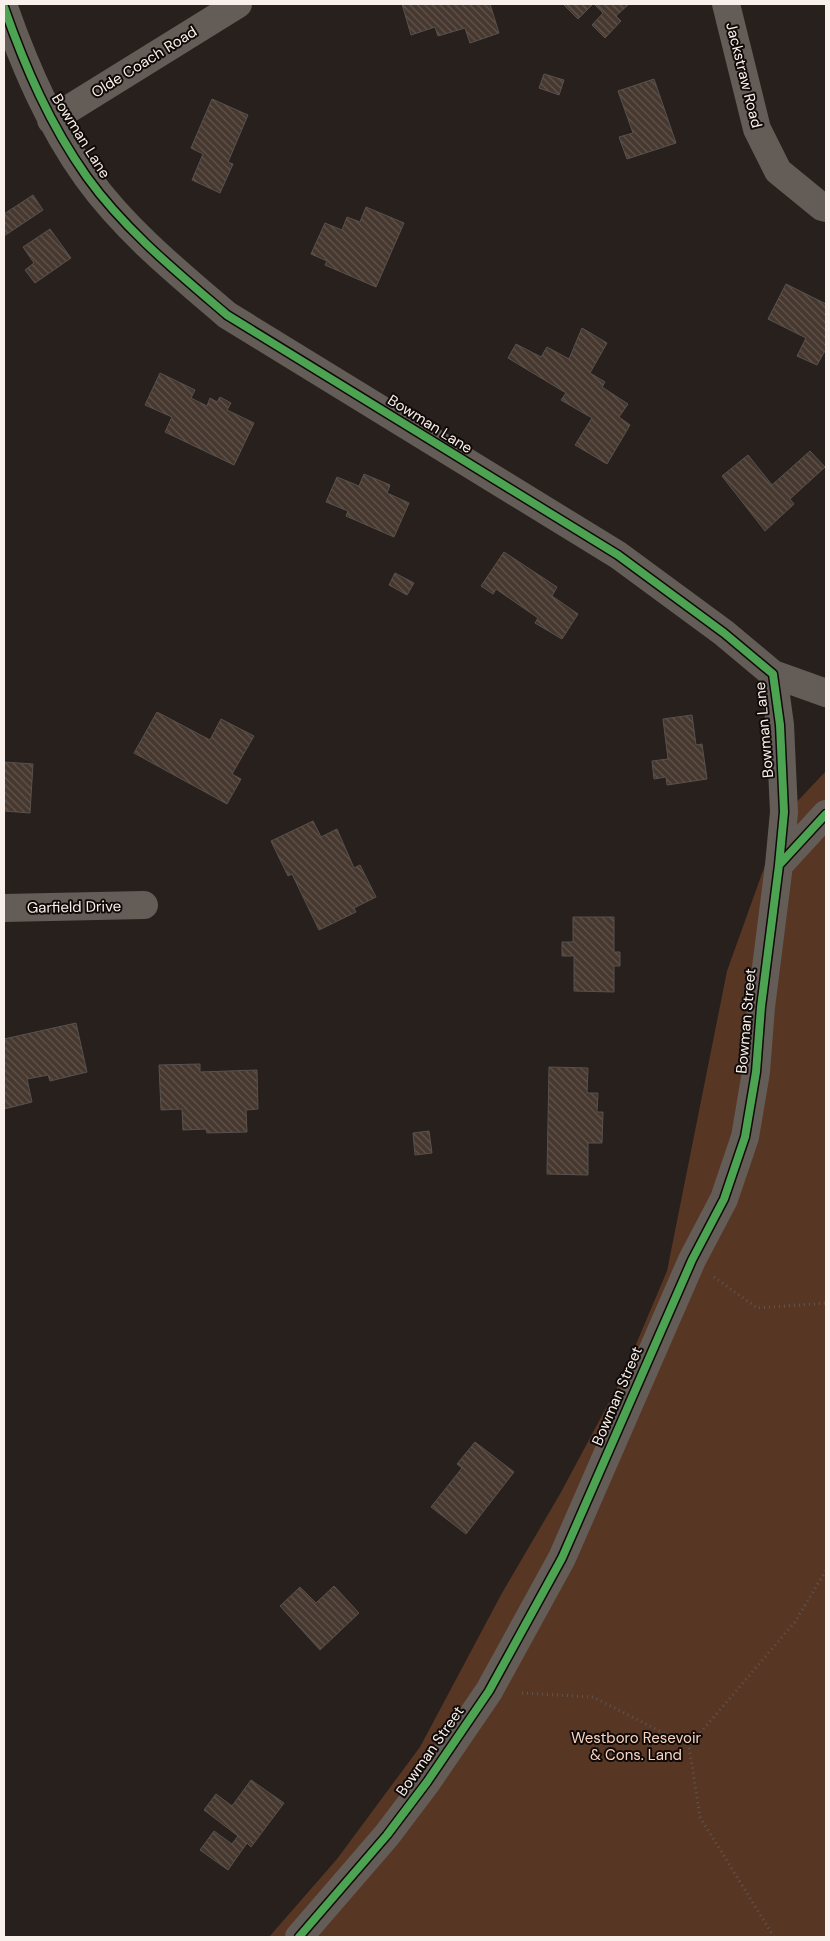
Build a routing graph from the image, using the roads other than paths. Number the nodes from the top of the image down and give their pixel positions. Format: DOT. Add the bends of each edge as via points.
graph roads {
  1 [pos="238,4"];
  2 [pos="726,4"];
  3 [pos="4,8"];
  4 [pos="52,120"];
  5 [pos="826,208"];
  6 [pos="773,674"];
  7 [pos="826,693"];
  8 [pos="826,814"];
  9 [pos="779,864"];
  10 [pos="144,906"];
  11 [pos="4,908"];
  12 [pos="299,1937"];
  1 -- 4 [label="street, Olde Coach Road"];
  2 -- 5 [label="street, Jackstraw Road" via="757,129 778,171"];
  3 -- 4 [label="street, Bowman Lane" via="24,63"];
  4 -- 6 [label="street, Bowman Lane" via="88,177 130,227 227,315 618,555 724,633"];
  6 -- 7 [label="street, Bowman Lane"];
  6 -- 9 [label="street, Bowman Lane" via="780,725 784,812"];
  8 -- 9 [label="street"];
  9 -- 12 [label="street, Bowman Street" via="756,1072 745,1137 724,1200 692,1260 562,1558 489,1691 387,1835"];
  10 -- 11 [label="street, Garfield Drive"];
}
